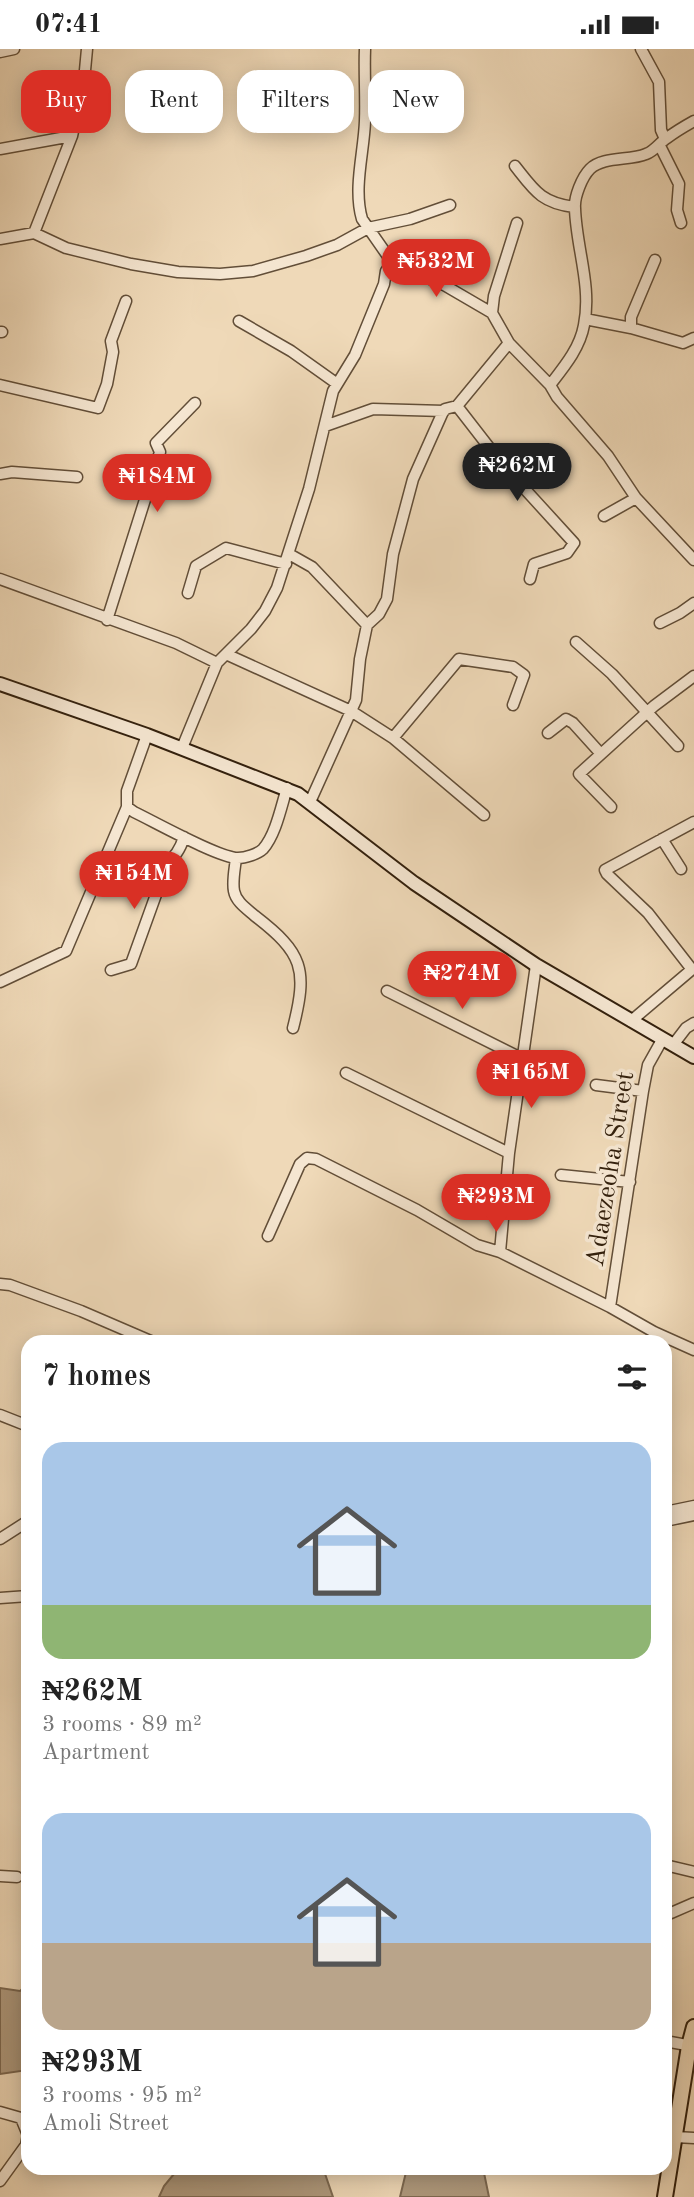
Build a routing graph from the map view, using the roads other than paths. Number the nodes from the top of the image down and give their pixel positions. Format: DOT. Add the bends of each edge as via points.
graph roads {
  1 [pos="15,49"];
  2 [pos="87,49"];
  3 [pos="365,49"];
  4 [pos="641,49"];
  5 [pos="0,52"];
  6 [pos="694,121"];
  7 [pos="72,136"];
  8 [pos="662,142"];
  9 [pos="0,149"];
  10 [pos="515,166"];
  11 [pos="450,205"];
  12 [pos="574,207"];
  13 [pos="517,223"];
  14 [pos="681,223"];
  15 [pos="368,228"];
  16 [pos="34,233"];
  17 [pos="0,239"];
  18 [pos="655,260"];
  19 [pos="392,262"];
  20 [pos="126,300"];
  21 [pos="492,313"];
  22 [pos="585,319"];
  23 [pos="239,321"];
  24 [pos="631,328"];
  25 [pos="694,338"];
  26 [pos="509,342"];
  27 [pos="336,383"];
  28 [pos="0,385"];
  29 [pos="550,385"];
  30 [pos="195,403"];
  31 [pos="457,406"];
  32 [pos="444,411"];
  33 [pos="325,426"];
  34 [pos="0,474"];
  35 [pos="77,477"];
  36 [pos="636,498"];
  37 [pos="604,516"];
  38 [pos="288,559"];
  39 [pos="694,560"];
  40 [pos="0,579"];
  41 [pos="530,579"];
  42 [pos="188,593"];
  43 [pos="694,603"];
  44 [pos="107,620"];
  45 [pos="660,623"];
  46 [pos="367,625"];
  47 [pos="576,642"];
  48 [pos="228,655"];
  49 [pos="217,663"];
  50 [pos="692,683"];
  51 [pos="0,684"];
  52 [pos="513,705"];
  53 [pos="352,711"];
  54 [pos="646,713"];
  55 [pos="548,733"];
  56 [pos="147,734"];
  57 [pos="393,738"];
  58 [pos="678,746"];
  59 [pos="182,748"];
  60 [pos="601,754"];
  61 [pos="287,788"];
  62 [pos="310,802"];
  63 [pos="127,807"];
  64 [pos="611,807"];
  65 [pos="484,814"];
  66 [pos="694,822"];
  67 [pos="184,837"];
  68 [pos="662,839"];
  69 [pos="236,858"];
  70 [pos="167,864"];
  71 [pos="681,869"];
  72 [pos="91,891"];
  73 [pos="536,965"];
  74 [pos="111,970"];
  75 [pos="0,982"];
  76 [pos="387,991"];
  77 [pos="631,1021"];
  78 [pos="694,1023"];
  79 [pos="293,1028"];
  80 [pos="667,1042"];
  81 [pos="694,1057"];
  82 [pos="523,1059"];
  83 [pos="346,1073"];
  84 [pos="596,1086"];
  85 [pos="643,1091"];
  86 [pos="509,1153"];
  87 [pos="561,1175"];
  88 [pos="630,1182"];
  89 [pos="268,1236"];
  90 [pos="499,1251"];
  91 [pos="0,1285"];
  92 [pos="610,1307"];
  93 [pos="137,1335"];
  94 [pos="661,1335"];
  95 [pos="672,1340"];
  96 [pos="694,1350"];
  97 [pos="0,1415"];
  98 [pos="21,1423"];
  99 [pos="694,1506"];
  100 [pos="672,1511"];
  101 [pos="694,1515"];
  102 [pos="672,1520"];
  103 [pos="21,1526"];
  104 [pos="0,1539"];
  105 [pos="21,1597"];
  106 [pos="0,1598"];
  107 [pos="672,1867"];
  108 [pos="694,1872"];
  109 [pos="0,1876"];
  110 [pos="17,1877"];
  111 [pos="694,1903"];
  112 [pos="672,1913"];
  113 [pos="694,2027"];
  114 [pos="672,2042"];
  115 [pos="692,2046"];
  116 [pos="0,2112"];
  117 [pos="21,2118"];
  118 [pos="675,2137"];
  119 [pos="694,2138"];
  120 [pos="672,2145"];
  121 [pos="21,2152"];
  122 [pos="667,2175"];
  123 [pos="0,2181"];
  124 [pos="665,2197"];
  1 -- 5 [label="street"];
  2 -- 7 [label="street"];
  3 -- 15 [label="street" via="359,202"];
  4 -- 8 [label="street" via="659,82"];
  6 -- 8 [label="street"];
  7 -- 9 [label="street"];
  7 -- 16 [label="street"];
  8 -- 12 [label="street" via="646,154 590,167"];
  8 -- 14 [label="street" via="678,184"];
  10 -- 12 [label="street" via="538,193 559,205"];
  11 -- 15 [label="street"];
  12 -- 22 [label="street" via="585,270"];
  13 -- 21 [label="street"];
  15 -- 16 [label="street" via="306,256 253,271 220,274 131,264 66,247"];
  15 -- 19 [label="street"];
  16 -- 17 [label="street"];
  18 -- 24 [label="street" via="631,317"];
  19 -- 21 [label="street"];
  19 -- 27 [label="street" via="355,355"];
  20 -- 28 [label="street" via="111,341 107,384 98,408"];
  21 -- 26 [label="street"];
  22 -- 24 [label="street"];
  22 -- 29 [label="street" via="568,362"];
  23 -- 27 [label="street"];
  24 -- 25 [label="street" via="683,343"];
  26 -- 29 [label="street"];
  26 -- 31 [label="street"];
  27 -- 33 [label="street"];
  29 -- 36 [label="street"];
  30 -- 44 [label="street" via="156,443 160,452"];
  31 -- 32 [label="street"];
  31 -- 41 [label="street" via="574,543 567,553 534,564"];
  32 -- 33 [label="street" via="373,409"];
  32 -- 46 [label="street" via="413,479 393,554 387,599"];
  33 -- 38 [label="street"];
  34 -- 35 [label="street"];
  36 -- 37 [label="street"];
  36 -- 39 [label="street"];
  38 -- 42 [label="street" via="226,548 196,566"];
  38 -- 46 [label="street" via="312,567"];
  38 -- 48 [label="street" via="265,611"];
  40 -- 44 [label="street"];
  43 -- 45 [label="street"];
  44 -- 49 [label="street" via="176,643"];
  46 -- 53 [label="street"];
  47 -- 54 [label="street"];
  48 -- 49 [label="street"];
  48 -- 53 [label="street"];
  49 -- 59 [label="street"];
  50 -- 54 [label="street"];
  51 -- 56 [label="main road"];
  52 -- 57 [label="street" via="523,681 520,671 458,659"];
  53 -- 57 [label="street"];
  53 -- 62 [label="street"];
  54 -- 58 [label="street"];
  54 -- 60 [label="street"];
  55 -- 60 [label="street" via="566,719"];
  56 -- 59 [label="main road"];
  56 -- 63 [label="street" via="127,791"];
  57 -- 65 [label="street"];
  59 -- 61 [label="main road"];
  60 -- 64 [label="street" via="579,773"];
  61 -- 62 [label="main road"];
  61 -- 69 [label="street" via="262,850"];
  62 -- 73 [label="main road" via="414,883"];
  63 -- 67 [label="street"];
  63 -- 72 [label="street"];
  66 -- 68 [label="street"];
  67 -- 69 [label="street"];
  67 -- 70 [label="street" via="178,854"];
  68 -- 71 [label="street"];
  68 -- 77 [label="street" via="605,870 648,913 690,967"];
  69 -- 79 [label="street" via="234,891 238,899 271,928 298,961 301,994"];
  70 -- 72 [label="street" via="105,881"];
  70 -- 74 [label="street" via="131,964"];
  72 -- 75 [label="street" via="66,951"];
  73 -- 77 [label="main road"];
  73 -- 82 [label="street"];
  76 -- 82 [label="street"];
  77 -- 80 [label="main road"];
  78 -- 80 [label="street, Adaezeoha Street"];
  80 -- 81 [label="main road"];
  80 -- 85 [label="street, Adaezeoha Street" via="648,1065"];
  82 -- 86 [label="street"];
  83 -- 86 [label="street"];
  84 -- 85 [label="street"];
  85 -- 88 [label="street, Adaezeoha Street"];
  86 -- 90 [label="street"];
  87 -- 88 [label="street"];
  88 -- 92 [label="street, Adaezeoha Street"];
  89 -- 90 [label="street" via="300,1164 307,1159"];
  90 -- 92 [label="street"];
  91 -- 93 [label="street"];
  92 -- 94 [label="street"];
  95 -- 96 [label="street"];
  97 -- 98 [label="street"];
  99 -- 100 [label="street"];
  101 -- 102 [label="street"];
  103 -- 104 [label="street"];
  105 -- 106 [label="street"];
  107 -- 108 [label="street"];
  109 -- 110 [label="street"];
  111 -- 112 [label="street"];
  113 -- 115 [label="main road"];
  114 -- 115 [label="street"];
  115 -- 118 [label="main road"];
  116 -- 117 [label="street"];
  118 -- 119 [label="street"];
  118 -- 120 [label="main road"];
  121 -- 123 [label="street"];
  122 -- 124 [label="main road"];
}
